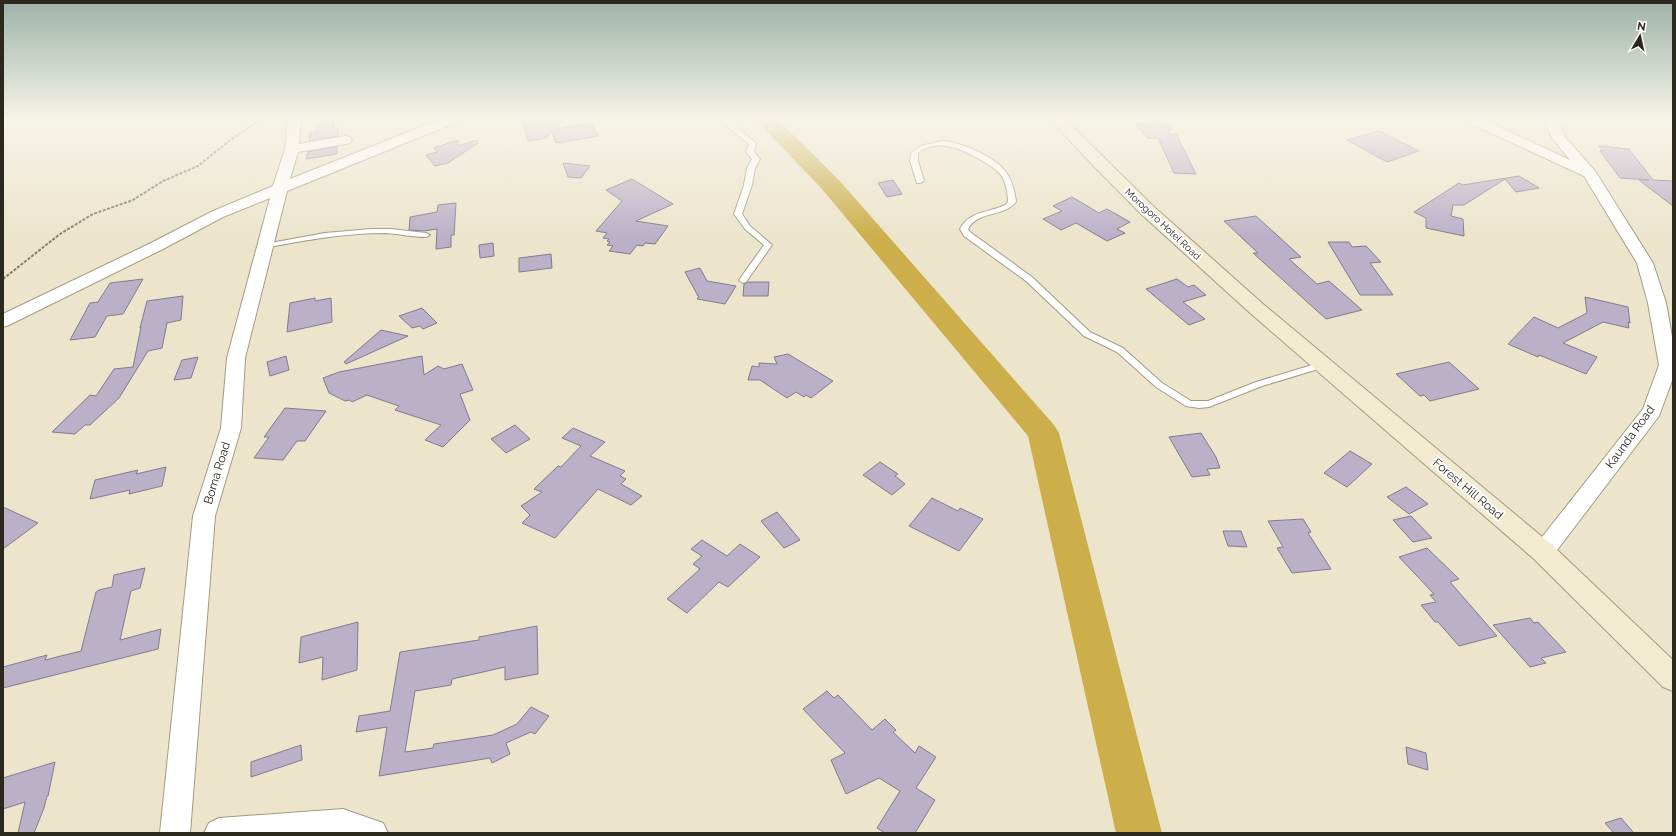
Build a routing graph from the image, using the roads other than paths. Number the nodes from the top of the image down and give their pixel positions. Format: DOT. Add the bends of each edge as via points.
graph roads {
  1 [pos="289,158"];
  2 [pos="356,158"];
  3 [pos="755,158"];
  4 [pos="914,158"];
  5 [pos="982,158"];
  6 [pos="1093,158"];
  7 [pos="1556,158"];
  8 [pos="1576,158"];
  9 [pos="1590,174"];
  10 [pos="920,181"];
  11 [pos="280,189"];
  12 [pos="426,235"];
  13 [pos="264,246"];
  14 [pos="743,280"];
  15 [pos="1665,305"];
  16 [pos="1256,308"];
  17 [pos="3,322"];
  18 [pos="1322,365"];
  19 [pos="1671,365"];
  20 [pos="1543,552"];
  21 [pos="1673,678"];
  22 [pos="175,833"];
  23 [pos="219,833"];
  24 [pos="373,833"];
  1 -- 11 [label="street, Boma Road"];
  2 -- 11 [label="street"];
  3 -- 14 [label="lane" via="738,214 743,223 768,245"];
  4 -- 10 [label="lane"];
  5 -- 18 [label="lane" via="997,167 1007,180 1012,202 1009,206 970,221 964,226 968,234 1029,279 1087,334 1120,350 1159,385 1186,403 1209,404 1259,384"];
  6 -- 16 [label="street, Morogoro Hotel Road" via="1146,210"];
  7 -- 9 [label="street"];
  8 -- 9 [label="street, Kaunda Road"];
  9 -- 15 [label="street, Kaunda Road" via="1644,263"];
  11 -- 13 [label="street, Boma Road"];
  11 -- 17 [label="street" via="218,214"];
  12 -- 13 [label="lane" via="378,231 305,237"];
  13 -- 22 [label="street, Boma Road" via="236,358 231,428 204,516"];
  15 -- 19 [label="street, Kaunda Road"];
  16 -- 18 [label="street, Forest Hill Road"];
  18 -- 20 [label="street, Forest Hill Road"];
  19 -- 20 [label="street, Kaunda Road" via="1652,411"];
  20 -- 21 [label="street, Forest Hill Road"];
  23 -- 24 [label="street" via="343,824"];
}
